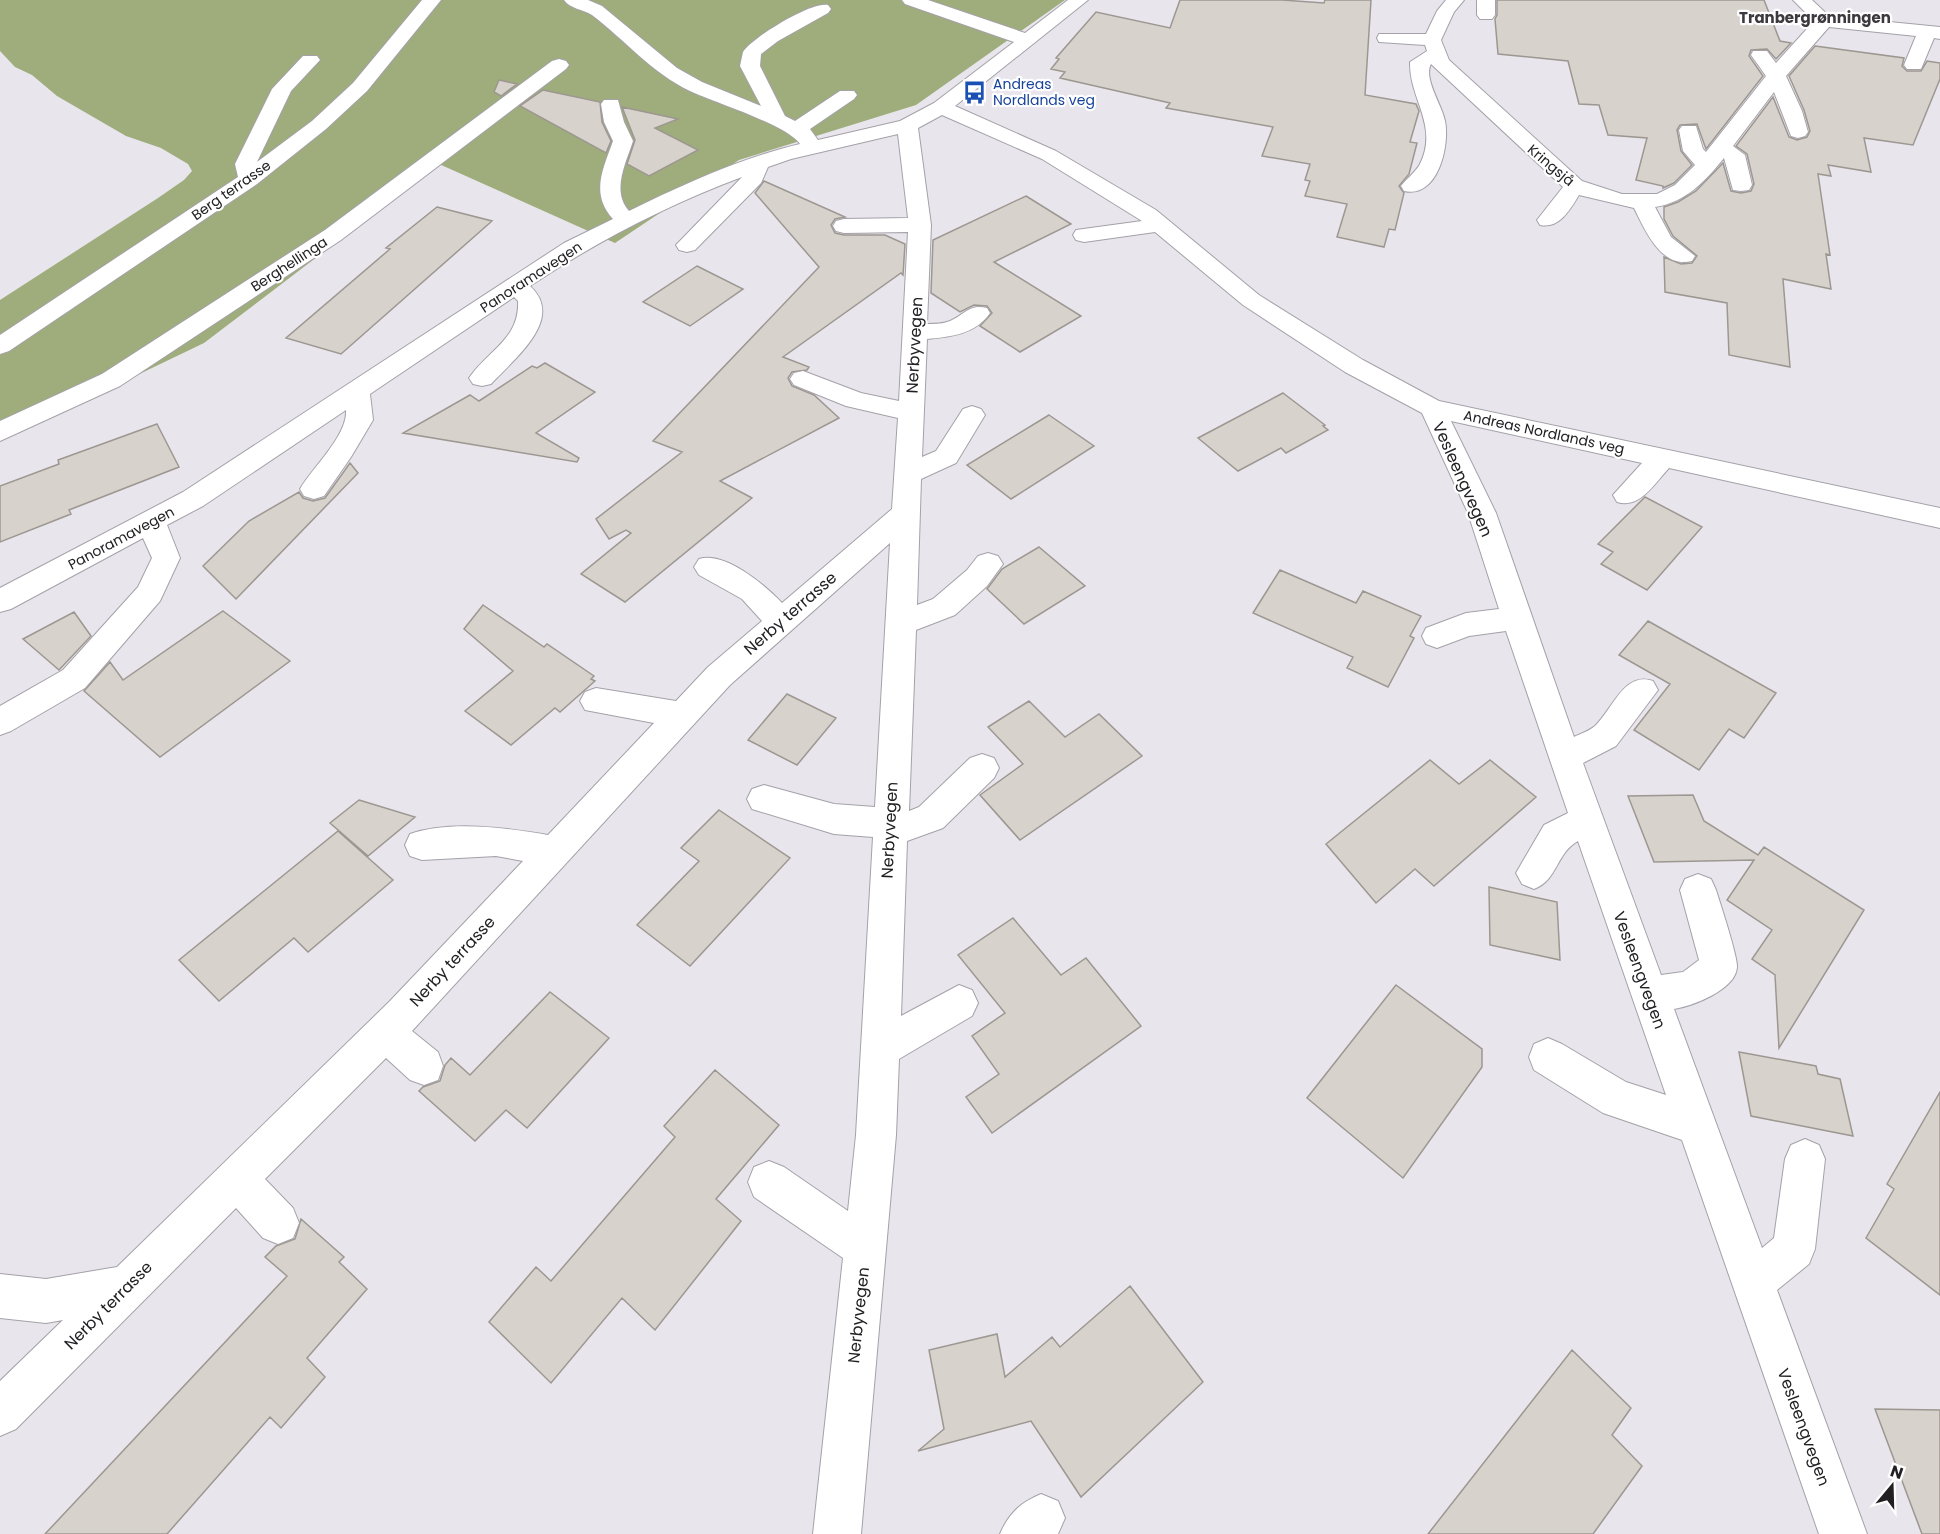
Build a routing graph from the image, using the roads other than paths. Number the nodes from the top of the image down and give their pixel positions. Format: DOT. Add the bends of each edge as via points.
graph roads {
  1 [pos="432,0"];
  2 [pos="573,0"];
  3 [pos="911,0"];
  4 [pos="1455,0"];
  5 [pos="1802,0"];
  6 [pos="822,9"];
  7 [pos="1070,13"];
  8 [pos="1824,21"];
  9 [pos="1933,32"];
  10 [pos="1386,38"];
  11 [pos="1028,40"];
  12 [pos="1434,47"];
  13 [pos="1760,55"];
  14 [pos="310,60"];
  15 [pos="559,64"];
  16 [pos="1914,65"];
  17 [pos="1776,76"];
  18 [pos="847,95"];
  19 [pos="611,104"];
  20 [pos="941,107"];
  21 [pos="776,119"];
  22 [pos="907,126"];
  23 [pos="796,130"];
  24 [pos="1689,130"];
  25 [pos="1798,132"];
  26 [pos="1720,147"];
  27 [pos="813,148"];
  28 [pos="759,164"];
  29 [pos="1706,164"];
  30 [pos="249,178"];
  31 [pos="1741,185"];
  32 [pos="1412,186"];
  33 [pos="1574,186"];
  34 [pos="1642,203"];
  35 [pos="627,220"];
  36 [pos="1548,220"];
  37 [pos="1158,224"];
  38 [pos="920,225"];
  39 [pos="844,226"];
  40 [pos="1084,235"];
  41 [pos="687,245"];
  42 [pos="1684,256"];
  43 [pos="516,286"];
  44 [pos="978,313"];
  45 [pos="915,333"];
  46 [pos="0,346"];
  47 [pos="1341,357"];
  48 [pos="1318,371"];
  49 [pos="482,378"];
  50 [pos="803,379"];
  51 [pos="357,392"];
  52 [pos="1432,408"];
  53 [pos="911,411"];
  54 [pos="972,415"];
  55 [pos="0,432"];
  56 [pos="1663,458"];
  57 [pos="908,474"];
  58 [pos="315,489"];
  59 [pos="1627,495"];
  60 [pos="906,513"];
  61 [pos="1940,518"];
  62 [pos="151,522"];
  63 [pos="988,564"];
  64 [pos="709,567"];
  65 [pos="0,601"];
  66 [pos="1517,618"];
  67 [pos="781,621"];
  68 [pos="900,624"];
  69 [pos="1437,636"];
  70 [pos="1642,690"];
  71 [pos="596,701"];
  72 [pos="682,715"];
  73 [pos="0,722"];
  74 [pos="1565,757"];
  75 [pos="982,768"];
  76 [pos="764,799"];
  77 [pos="1587,819"];
  78 [pos="889,828"];
  79 [pos="422,845"];
  80 [pos="555,851"];
  81 [pos="1534,873"];
  82 [pos="1698,890"];
  83 [pos="1649,995"];
  84 [pos="959,1003"];
  85 [pos="383,1034"];
  86 [pos="880,1049"];
  87 [pos="1548,1057"];
  88 [pos="424,1066"];
  89 [pos="1696,1125"];
  90 [pos="1805,1159"];
  91 [pos="237,1178"];
  92 [pos="769,1182"];
  93 [pos="278,1223"];
  94 [pos="865,1248"];
  95 [pos="1752,1283"];
  96 [pos="127,1287"];
  97 [pos="0,1296"];
  98 [pos="0,1413"];
  99 [pos="837,1534"];
  100 [pos="1843,1534"];
  1 -- 30 [label="street, Berg terrasse" via="360,87 319,125"];
  2 -- 21 [label="street" via="596,10 676,75"];
  3 -- 11 [label="street"];
  4 -- 12 [label="street" via="1446,11"];
  5 -- 8 [label="street"];
  6 -- 21 [label="street" via="752,52 750,66"];
  7 -- 11 [label="street, Panoramavegen"];
  8 -- 9 [label="street"];
  8 -- 17 [label="street, Kringsjå"];
  9 -- 16 [label="street" via="1914,58"];
  10 -- 12 [label="street"];
  11 -- 20 [label="street, Panoramavegen"];
  12 -- 32 [label="street" via="1420,63 1419,77 1433,112 1434,162"];
  12 -- 33 [label="street, Kringsjå" via="1440,63"];
  13 -- 17 [label="street"];
  14 -- 30 [label="street" via="282,88 246,164"];
  15 -- 55 [label="street, Berghellinga" via="333,235 111,380"];
  17 -- 25 [label="street"];
  17 -- 26 [label="street, Kringsjå"];
  18 -- 23 [label="street"];
  19 -- 35 [label="street" via="622,141 608,183 614,210"];
  20 -- 22 [label="street, Panoramavegen"];
  20 -- 37 [label="street, Andreas Nordlands veg" via="1049,155 1059,172"];
  21 -- 23 [label="street"];
  22 -- 27 [label="street, Panoramavegen"];
  22 -- 38 [label="street, Nerbyvegen"];
  23 -- 27 [label="street" via="805,135"];
  24 -- 29 [label="street" via="1693,151"];
  26 -- 29 [label="street, Kringsjå"];
  26 -- 31 [label="street" via="1735,155"];
  27 -- 28 [label="street, Panoramavegen"];
  28 -- 35 [label="street, Panoramavegen" via="690,189"];
  28 -- 41 [label="street" via="753,177"];
  29 -- 34 [label="street, Kringsjå" via="1673,196"];
  30 -- 46 [label="street, Berg terrasse"];
  33 -- 34 [label="street, Kringsjå" via="1599,196"];
  33 -- 36 [label="street"];
  34 -- 42 [label="street" via="1662,241"];
  35 -- 43 [label="street, Panoramavegen" via="572,248"];
  37 -- 40 [label="street"];
  37 -- 47 [label="street, Andreas Nordlands veg" via="1251,300"];
  38 -- 39 [label="street"];
  38 -- 45 [label="street, Nerbyvegen"];
  43 -- 49 [label="street" via="530,299 531,316 521,337"];
  43 -- 51 [label="street, Panoramavegen"];
  44 -- 45 [label="street" via="954,329"];
  45 -- 53 [label="street, Nerbyvegen"];
  47 -- 48 [label="street"];
  47 -- 52 [label="street, Andreas Nordlands veg"];
  50 -- 53 [label="street" via="855,400"];
  51 -- 58 [label="street" via="360,420"];
  51 -- 62 [label="street, Panoramavegen"];
  52 -- 56 [label="street, Andreas Nordlands veg"];
  52 -- 66 [label="street, Vesleengvegen" via="1482,513"];
  53 -- 57 [label="street, Nerbyvegen"];
  54 -- 57 [label="street" via="946,457"];
  56 -- 59 [label="street"];
  56 -- 61 [label="street, Andreas Nordlands veg"];
  57 -- 60 [label="street, Nerbyvegen"];
  60 -- 67 [label="street, Nerby terrasse"];
  60 -- 68 [label="street, Nerbyvegen"];
  62 -- 65 [label="street, Panoramavegen"];
  62 -- 73 [label="street" via="166,558 150,593 74,679"];
  63 -- 68 [label="street" via="944,607"];
  64 -- 67 [label="street" via="752,591"];
  66 -- 69 [label="street" via="1466,625"];
  66 -- 74 [label="street, Vesleengvegen"];
  67 -- 72 [label="street, Nerby terrasse" via="718,676"];
  68 -- 78 [label="street, Nerbyvegen"];
  70 -- 74 [label="street" via="1605,737"];
  71 -- 72 [label="street"];
  72 -- 80 [label="street, Nerby terrasse"];
  74 -- 77 [label="street, Vesleengvegen"];
  75 -- 78 [label="street" via="931,818"];
  76 -- 78 [label="street" via="834,819"];
  77 -- 81 [label="street" via="1556,837"];
  77 -- 83 [label="street, Vesleengvegen"];
  78 -- 86 [label="street, Nerbyvegen"];
  79 -- 80 [label="street" via="496,841"];
  80 -- 85 [label="street, Nerby terrasse"];
  82 -- 83 [label="street" via="1719,967 1692,988"];
  83 -- 89 [label="street, Vesleengvegen"];
  84 -- 86 [label="street"];
  85 -- 88 [label="street" via="406,1048"];
  85 -- 91 [label="street, Nerby terrasse"];
  86 -- 94 [label="street, Nerbyvegen"];
  87 -- 89 [label="street" via="1617,1099"];
  89 -- 95 [label="street, Vesleengvegen"];
  90 -- 95 [label="street" via="1794,1249"];
  91 -- 93 [label="street"];
  91 -- 96 [label="street, Nerby terrasse"];
  92 -- 94 [label="street"];
  94 -- 99 [label="street, Nerbyvegen"];
  95 -- 100 [label="street, Vesleengvegen"];
  96 -- 97 [label="street" via="46,1301"];
  96 -- 98 [label="street, Nerby terrasse"];
}
